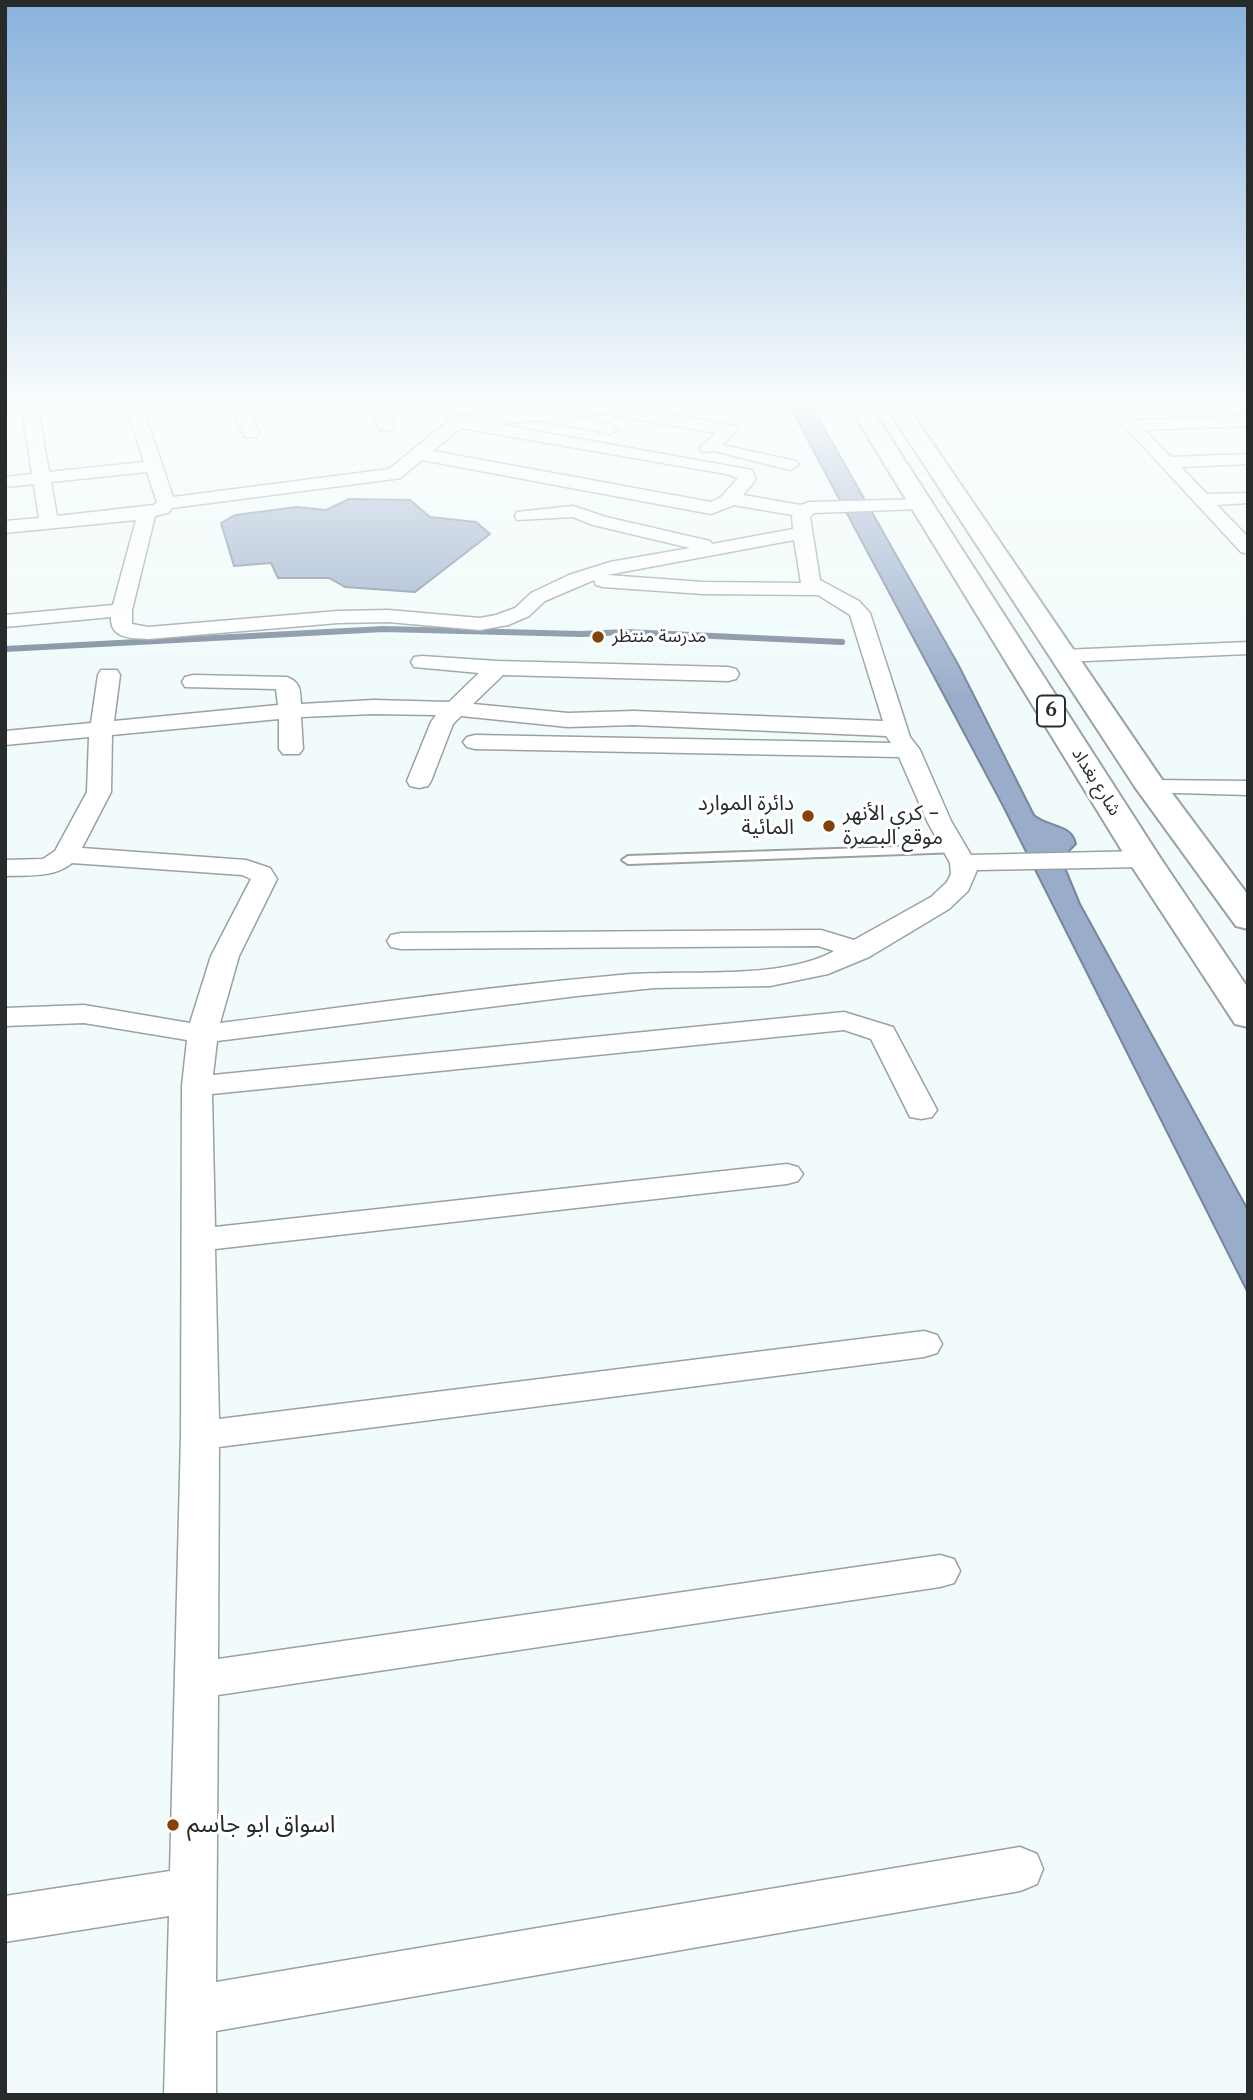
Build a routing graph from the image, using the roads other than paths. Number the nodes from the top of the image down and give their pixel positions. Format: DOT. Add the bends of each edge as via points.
graph roads {
  1 [pos="46,501"];
  2 [pos="183,501"];
  3 [pos="673,501"];
  4 [pos="728,501"];
  5 [pos="760,501"];
  6 [pos="907,501"];
  7 [pos="959,501"];
  8 [pos="1203,501"];
  9 [pos="166,503"];
  10 [pos="909,504"];
  11 [pos="809,510"];
  12 [pos="147,513"];
  13 [pos="524,516"];
  14 [pos="49,523"];
  15 [pos="5,527"];
  16 [pos="801,533"];
  17 [pos="717,548"];
  18 [pos="1248,548"];
  19 [pos="576,579"];
  20 [pos="819,589"];
  21 [pos="122,610"];
  22 [pos="5,621"];
  23 [pos="1248,648"];
  24 [pos="1063,656"];
  25 [pos="422,662"];
  26 [pos="497,668"];
  27 [pos="728,674"];
  28 [pos="109,675"];
  29 [pos="193,682"];
  30 [pos="457,709"];
  31 [pos="288,711"];
  32 [pos="101,730"];
  33 [pos="5,738"];
  34 [pos="475,742"];
  35 [pos="904,743"];
  36 [pos="291,748"];
  37 [pos="419,781"];
  38 [pos="1151,787"];
  39 [pos="1248,788"];
  40 [pos="66,855"];
  41 [pos="959,856"];
  42 [pos="1144,859"];
  43 [pos="628,860"];
  44 [pos="5,868"];
  45 [pos="1248,919"];
  46 [pos="401,941"];
  47 [pos="859,951"];
  48 [pos="1248,1016"];
  49 [pos="5,1017"];
  50 [pos="202,1034"];
  51 [pos="197,1086"];
  52 [pos="921,1110"];
  53 [pos="787,1174"];
  54 [pos="198,1240"];
  55 [pos="924,1344"];
  56 [pos="200,1436"];
  57 [pos="940,1571"];
  58 [pos="196,1680"];
  59 [pos="1020,1869"];
  60 [pos="193,1890"];
  61 [pos="5,1919"];
  62 [pos="192,2011"];
  63 [pos="190,2095"];
  1 -- 14 [label="street"];
  2 -- 9 [label="street"];
  3 -- 4 [label="street" via="711,508"];
  5 -- 11 [label="street"];
  6 -- 10 [label="main road, شارع بغداد / 6"];
  7 -- 24 [label="main road, شارع بغداد / 6"];
  8 -- 18 [label="street"];
  9 -- 12 [label="street"];
  10 -- 11 [label="street"];
  10 -- 42 [label="main road, شارع بغداد / 6"];
  11 -- 16 [label="street" via="800,516"];
  12 -- 14 [label="street"];
  12 -- 21 [label="street"];
  13 -- 17 [label="street" via="574,512"];
  14 -- 15 [label="street"];
  16 -- 17 [label="street"];
  16 -- 20 [label="street" via="811,583"];
  17 -- 19 [label="street"];
  19 -- 20 [label="street" via="703,588"];
  19 -- 21 [label="street" via="538,597 522,612 480,624 338,617 148,633 121,627"];
  20 -- 35 [label="street" via="860,613"];
  21 -- 22 [label="street"];
  23 -- 24 [label="street"];
  24 -- 38 [label="main road, شارع بغداد / 6"];
  25 -- 26 [label="street"];
  26 -- 27 [label="street"];
  26 -- 30 [label="street"];
  28 -- 32 [label="street"];
  29 -- 31 [label="street" via="279,682 289,686"];
  30 -- 31 [label="street"];
  30 -- 35 [label="street" via="568,720 877,727"];
  30 -- 37 [label="street" via="442,722"];
  31 -- 32 [label="street"];
  31 -- 36 [label="street"];
  32 -- 33 [label="street"];
  32 -- 40 [label="street" via="99,792"];
  34 -- 35 [label="street"];
  35 -- 41 [label="street"];
  38 -- 39 [label="street"];
  38 -- 45 [label="main road, شارع بغداد / 6"];
  40 -- 44 [label="street" via="52,866"];
  40 -- 50 [label="street" via="236,866 261,874 263,885 222,962"];
  41 -- 42 [label="street" via="1017,862"];
  41 -- 43 [label="lane"];
  41 -- 47 [label="street" via="964,874 951,894"];
  42 -- 48 [label="main road, شارع بغداد / 6"];
  46 -- 47 [label="street" via="821,938"];
  47 -- 50 [label="street" via="828,966 790,976 615,983"];
  49 -- 50 [label="street" via="84,1014"];
  50 -- 51 [label="street"];
  51 -- 52 [label="street" via="844,1021 883,1033"];
  51 -- 54 [label="street"];
  53 -- 54 [label="street"];
  54 -- 56 [label="street"];
  55 -- 56 [label="street"];
  56 -- 58 [label="street"];
  57 -- 58 [label="street"];
  58 -- 60 [label="street"];
  59 -- 62 [label="street"];
  60 -- 61 [label="street"];
  60 -- 62 [label="street"];
  62 -- 63 [label="street"];
}
